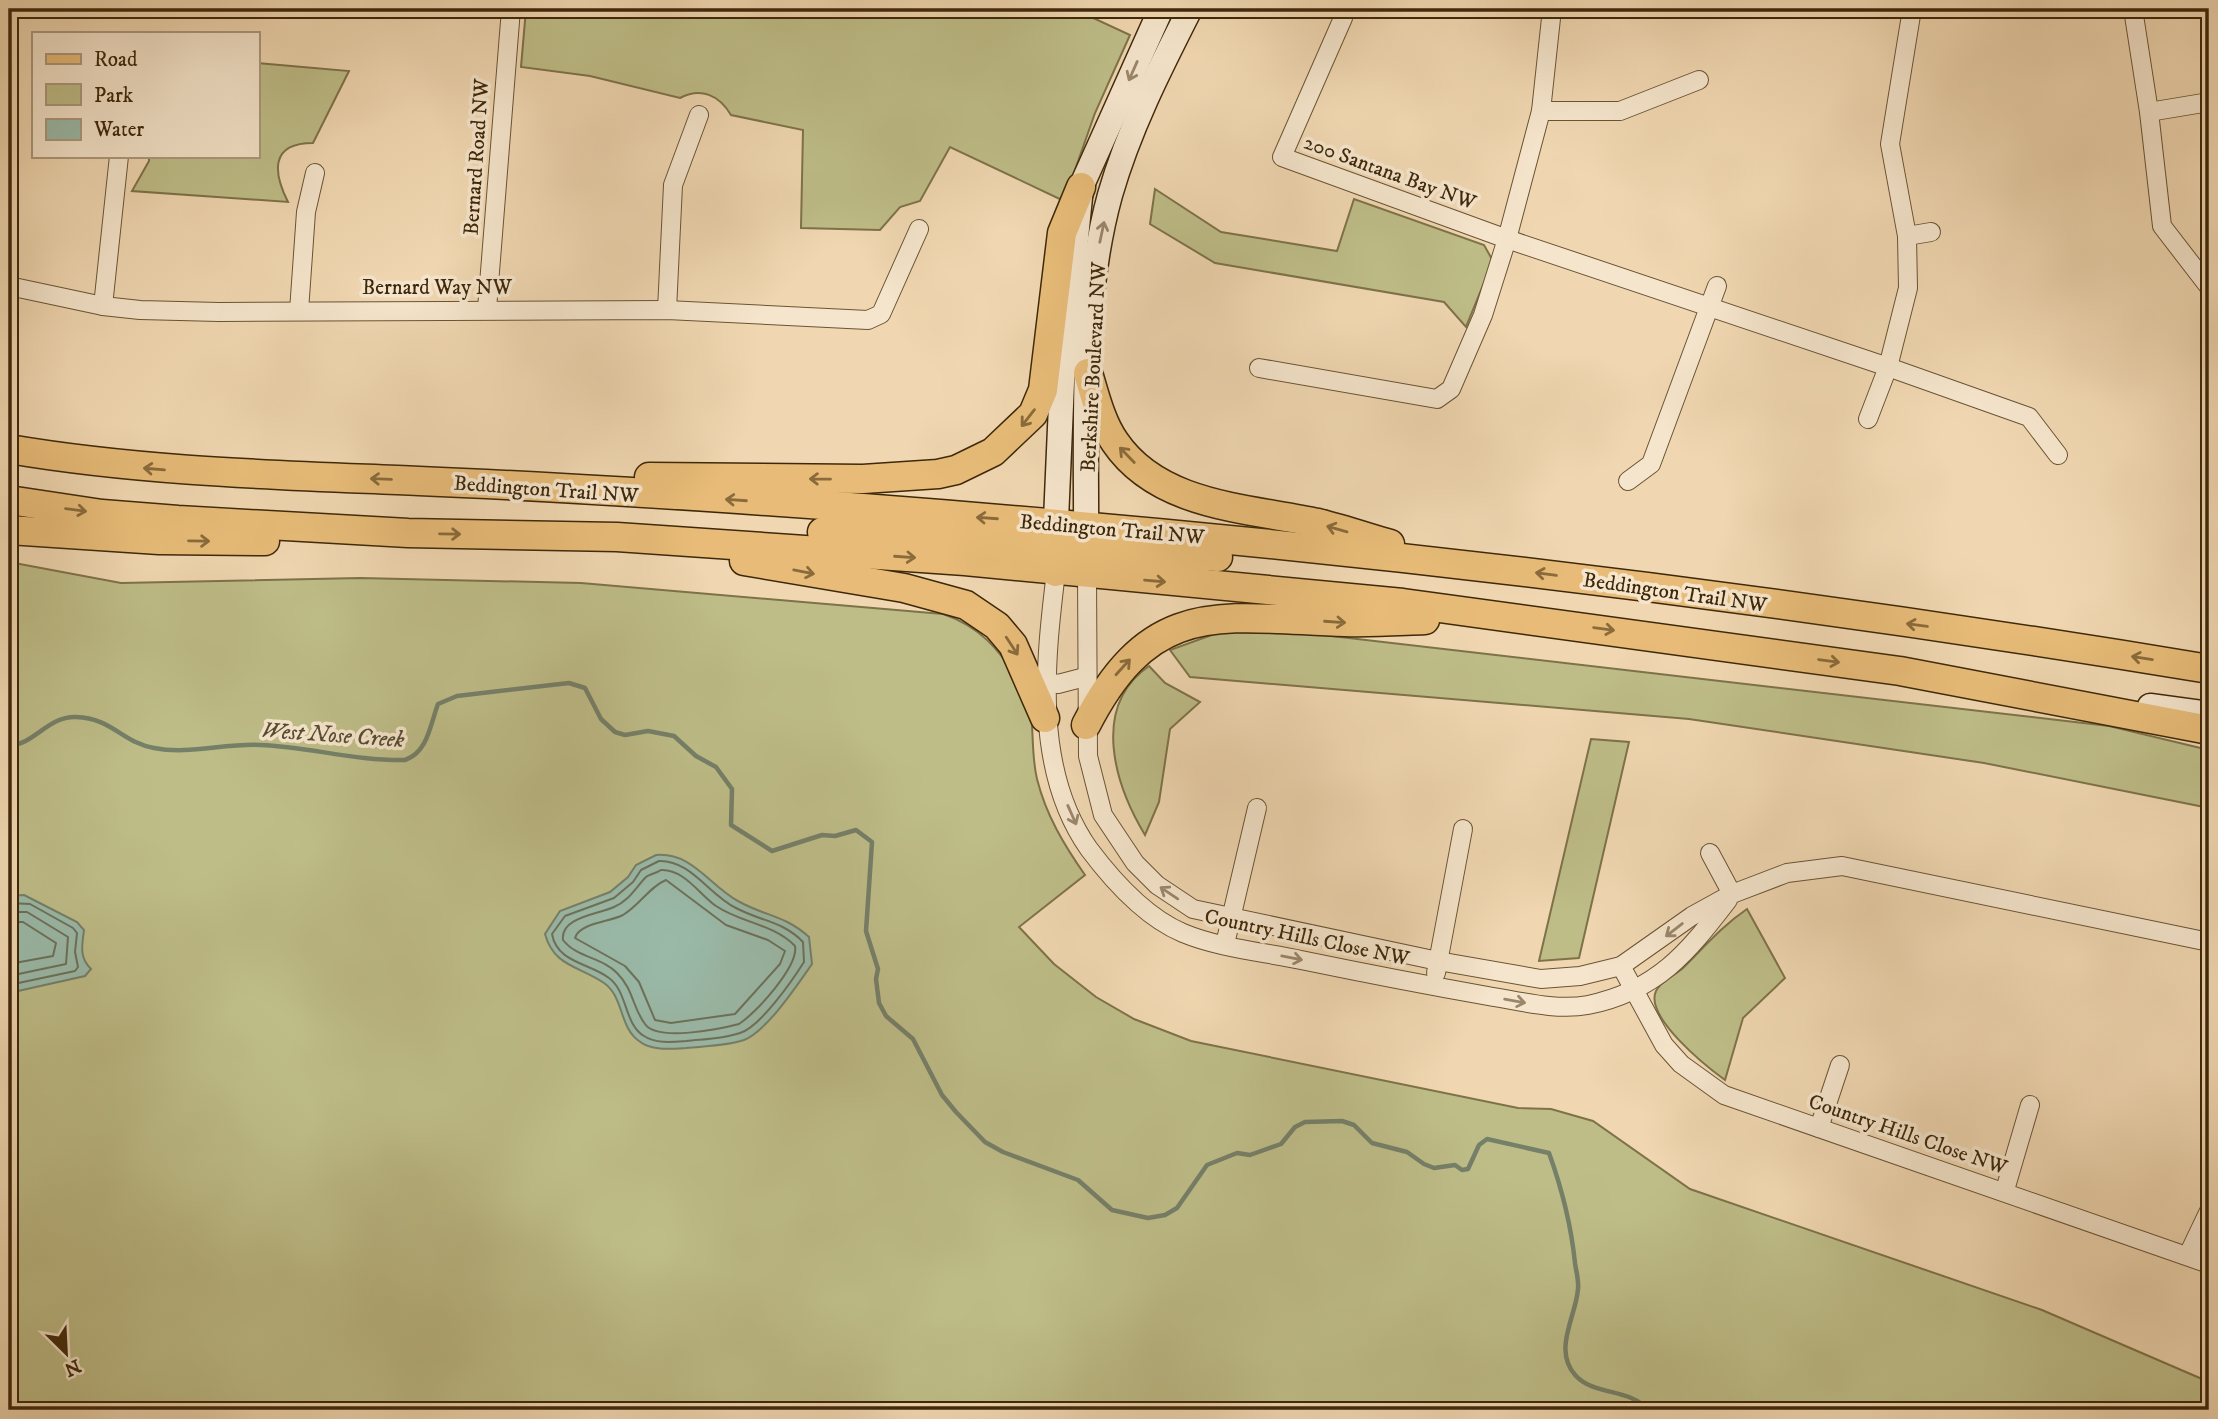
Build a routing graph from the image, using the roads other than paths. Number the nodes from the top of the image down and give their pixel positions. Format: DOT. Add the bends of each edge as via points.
graph roads {
  1 [pos="511,9"];
  2 [pos="1161,9"];
  3 [pos="1189,9"];
  4 [pos="1552,9"];
  5 [pos="1912,9"];
  6 [pos="2133,9"];
  7 [pos="1343,18"];
  8 [pos="1699,80"];
  9 [pos="2209,102"];
  10 [pos="1541,111"];
  11 [pos="2150,112"];
  12 [pos="699,115"];
  13 [pos="119,158"];
  14 [pos="315,173"];
  15 [pos="1082,187"];
  16 [pos="919,229"];
  17 [pos="1931,232"];
  18 [pos="1907,236"];
  19 [pos="1507,239"];
  20 [pos="9,286"];
  21 [pos="1717,286"];
  22 [pos="2209,287"];
  23 [pos="103,306"];
  24 [pos="487,309"];
  25 [pos="667,310"];
  26 [pos="1709,310"];
  27 [pos="299,311"];
  28 [pos="1259,368"];
  29 [pos="1888,368"];
  30 [pos="1088,373"];
  31 [pos="1868,419"];
  32 [pos="9,449"];
  33 [pos="2058,455"];
  34 [pos="1628,481"];
  35 [pos="523,487"];
  36 [pos="9,499"];
  37 [pos="9,530"];
  38 [pos="408,533"];
  39 [pos="1055,533"];
  40 [pos="617,537"];
  41 [pos="1087,550"];
  42 [pos="1450,561"];
  43 [pos="1056,572"];
  44 [pos="1512,617"];
  45 [pos="2209,669"];
  46 [pos="1900,671"];
  47 [pos="1085,677"];
  48 [pos="1040,682"];
  49 [pos="2209,715"];
  50 [pos="1045,718"];
  51 [pos="1086,725"];
  52 [pos="2209,730"];
  53 [pos="1257,808"];
  54 [pos="1463,829"];
  55 [pos="1710,853"];
  56 [pos="1732,894"];
  57 [pos="1231,919"];
  58 [pos="2209,942"];
  59 [pos="1225,944"];
  60 [pos="1438,961"];
  61 [pos="1621,966"];
  62 [pos="1433,987"];
  63 [pos="1634,991"];
  64 [pos="1840,1065"];
  65 [pos="2030,1105"];
  66 [pos="1819,1128"];
  67 [pos="2005,1191"];
  68 [pos="2209,1211"];
  69 [pos="2188,1255"];
  70 [pos="2209,1264"];
  1 -- 24 [label="street, Bernard Road NW"];
  2 -- 15 [label="main road, Berkshire Boulevard NW, one-way"];
  30 -- 3 [label="main road, Berkshire Boulevard NW, one-way" via="1094,281 1110,196 1135,120"];
  4 -- 10 [label="street"];
  5 -- 18 [label="street" via="1890,144"];
  6 -- 11 [label="street"];
  7 -- 19 [label="street, 200 Santana Bay NW" via="1282,157"];
  8 -- 10 [label="street" via="1620,111"];
  9 -- 11 [label="street"];
  10 -- 19 [label="street"];
  11 -- 22 [label="street" via="2162,226"];
  12 -- 25 [label="street" via="673,185"];
  13 -- 23 [label="street"];
  14 -- 27 [label="street" via="306,212"];
  15 -- 35 [label="main road, one-way" via="1062,233 1043,390 1033,414 1020,428 976,462 905,478 647,477"];
  15 -- 39 [label="main road, Berkshire Boulevard NW" via="1062,383"];
  16 -- 25 [label="street, Bernard Way NW" via="881,314 868,320"];
  17 -- 18 [label="street"];
  18 -- 29 [label="street" via="1908,288"];
  19 -- 26 [label="street"];
  19 -- 28 [label="street" via="1483,315 1451,389 1437,399"];
  20 -- 23 [label="street, Bernard Way NW"];
  21 -- 26 [label="street"];
  23 -- 27 [label="street, Bernard Way NW"];
  24 -- 25 [label="street, Bernard Way NW"];
  24 -- 27 [label="street, Bernard Way NW"];
  26 -- 29 [label="street"];
  26 -- 34 [label="street" via="1651,464"];
  29 -- 31 [label="street"];
  29 -- 33 [label="street" via="2029,417"];
  30 -- 41 [label="main road, Berkshire Boulevard NW"];
  42 -- 30 [label="main road, one-way" via="1320,524 1201,499 1150,478 1115,442"];
  35 -- 32 [label="main road, Beddington Trail NW, one-way" via="178,471"];
  39 -- 35 [label="main road, Beddington Trail NW, one-way"];
  36 -- 38 [label="main road, Beddington Trail NW, one-way" via="165,519"];
  37 -- 38 [label="main road, one-way" via="243,542"];
  38 -- 40 [label="main road, Beddington Trail NW, one-way"];
  39 -- 40 [label="main road" via="747,529"];
  39 -- 41 [label="main road, Beddington Trail NW"];
  39 -- 43 [label="main road, Berkshire Boulevard NW"];
  40 -- 43 [label="main road, Beddington Trail NW, one-way" via="964,561"];
  40 -- 48 [label="main road, one-way" via="904,588 966,605 1002,632"];
  41 -- 42 [label="main road, Beddington Trail NW" via="1296,563 1357,554"];
  41 -- 43 [label="main road"];
  41 -- 44 [label="main road, Beddington Trail NW, one-way"];
  41 -- 47 [label="street, Country Hills Close NW"];
  45 -- 42 [label="main road, Beddington Trail NW, one-way"];
  43 -- 48 [label="street"];
  44 -- 46 [label="main road, Beddington Trail NW, one-way"];
  51 -- 44 [label="main road, one-way" via="1107,686 1136,653 1160,636 1195,623 1237,616 1347,622"];
  46 -- 49 [label="main road, Beddington Trail NW"];
  46 -- 52 [label="main road"];
  47 -- 48 [label="street"];
  47 -- 51 [label="street, Country Hills Close NW"];
  48 -- 50 [label="main road"];
  50 -- 59 [label="street, Country Hills Close NW, one-way" via="1066,803 1088,847 1142,907 1182,933"];
  57 -- 51 [label="street, Country Hills Close NW, one-way" via="1193,909 1157,885 1135,863 1103,815 1088,756"];
  53 -- 57 [label="street"];
  54 -- 60 [label="street"];
  55 -- 56 [label="street"];
  56 -- 58 [label="street, Country Hills Close NW" via="1787,873 1842,866"];
  56 -- 61 [label="street, Country Hills Close NW, one-way"];
  56 -- 63 [label="street, Country Hills Close NW" via="1690,950"];
  57 -- 59 [label="street"];
  57 -- 60 [label="street, Country Hills Close NW"];
  59 -- 62 [label="street, Country Hills Close NW, one-way"];
  60 -- 61 [label="street, Country Hills Close NW" via="1542,979"];
  60 -- 62 [label="street"];
  61 -- 63 [label="street, Country Hills Close NW"];
  62 -- 63 [label="street, Country Hills Close NW, one-way" via="1548,1006 1587,1005"];
  63 -- 66 [label="street, Country Hills Close NW" via="1664,1045 1681,1064 1724,1095"];
  64 -- 66 [label="street"];
  65 -- 67 [label="street"];
  66 -- 67 [label="street, Country Hills Close NW"];
  67 -- 69 [label="street, Country Hills Close NW"];
  68 -- 69 [label="street"];
  69 -- 70 [label="street, Country Hills Close NW"];
}
